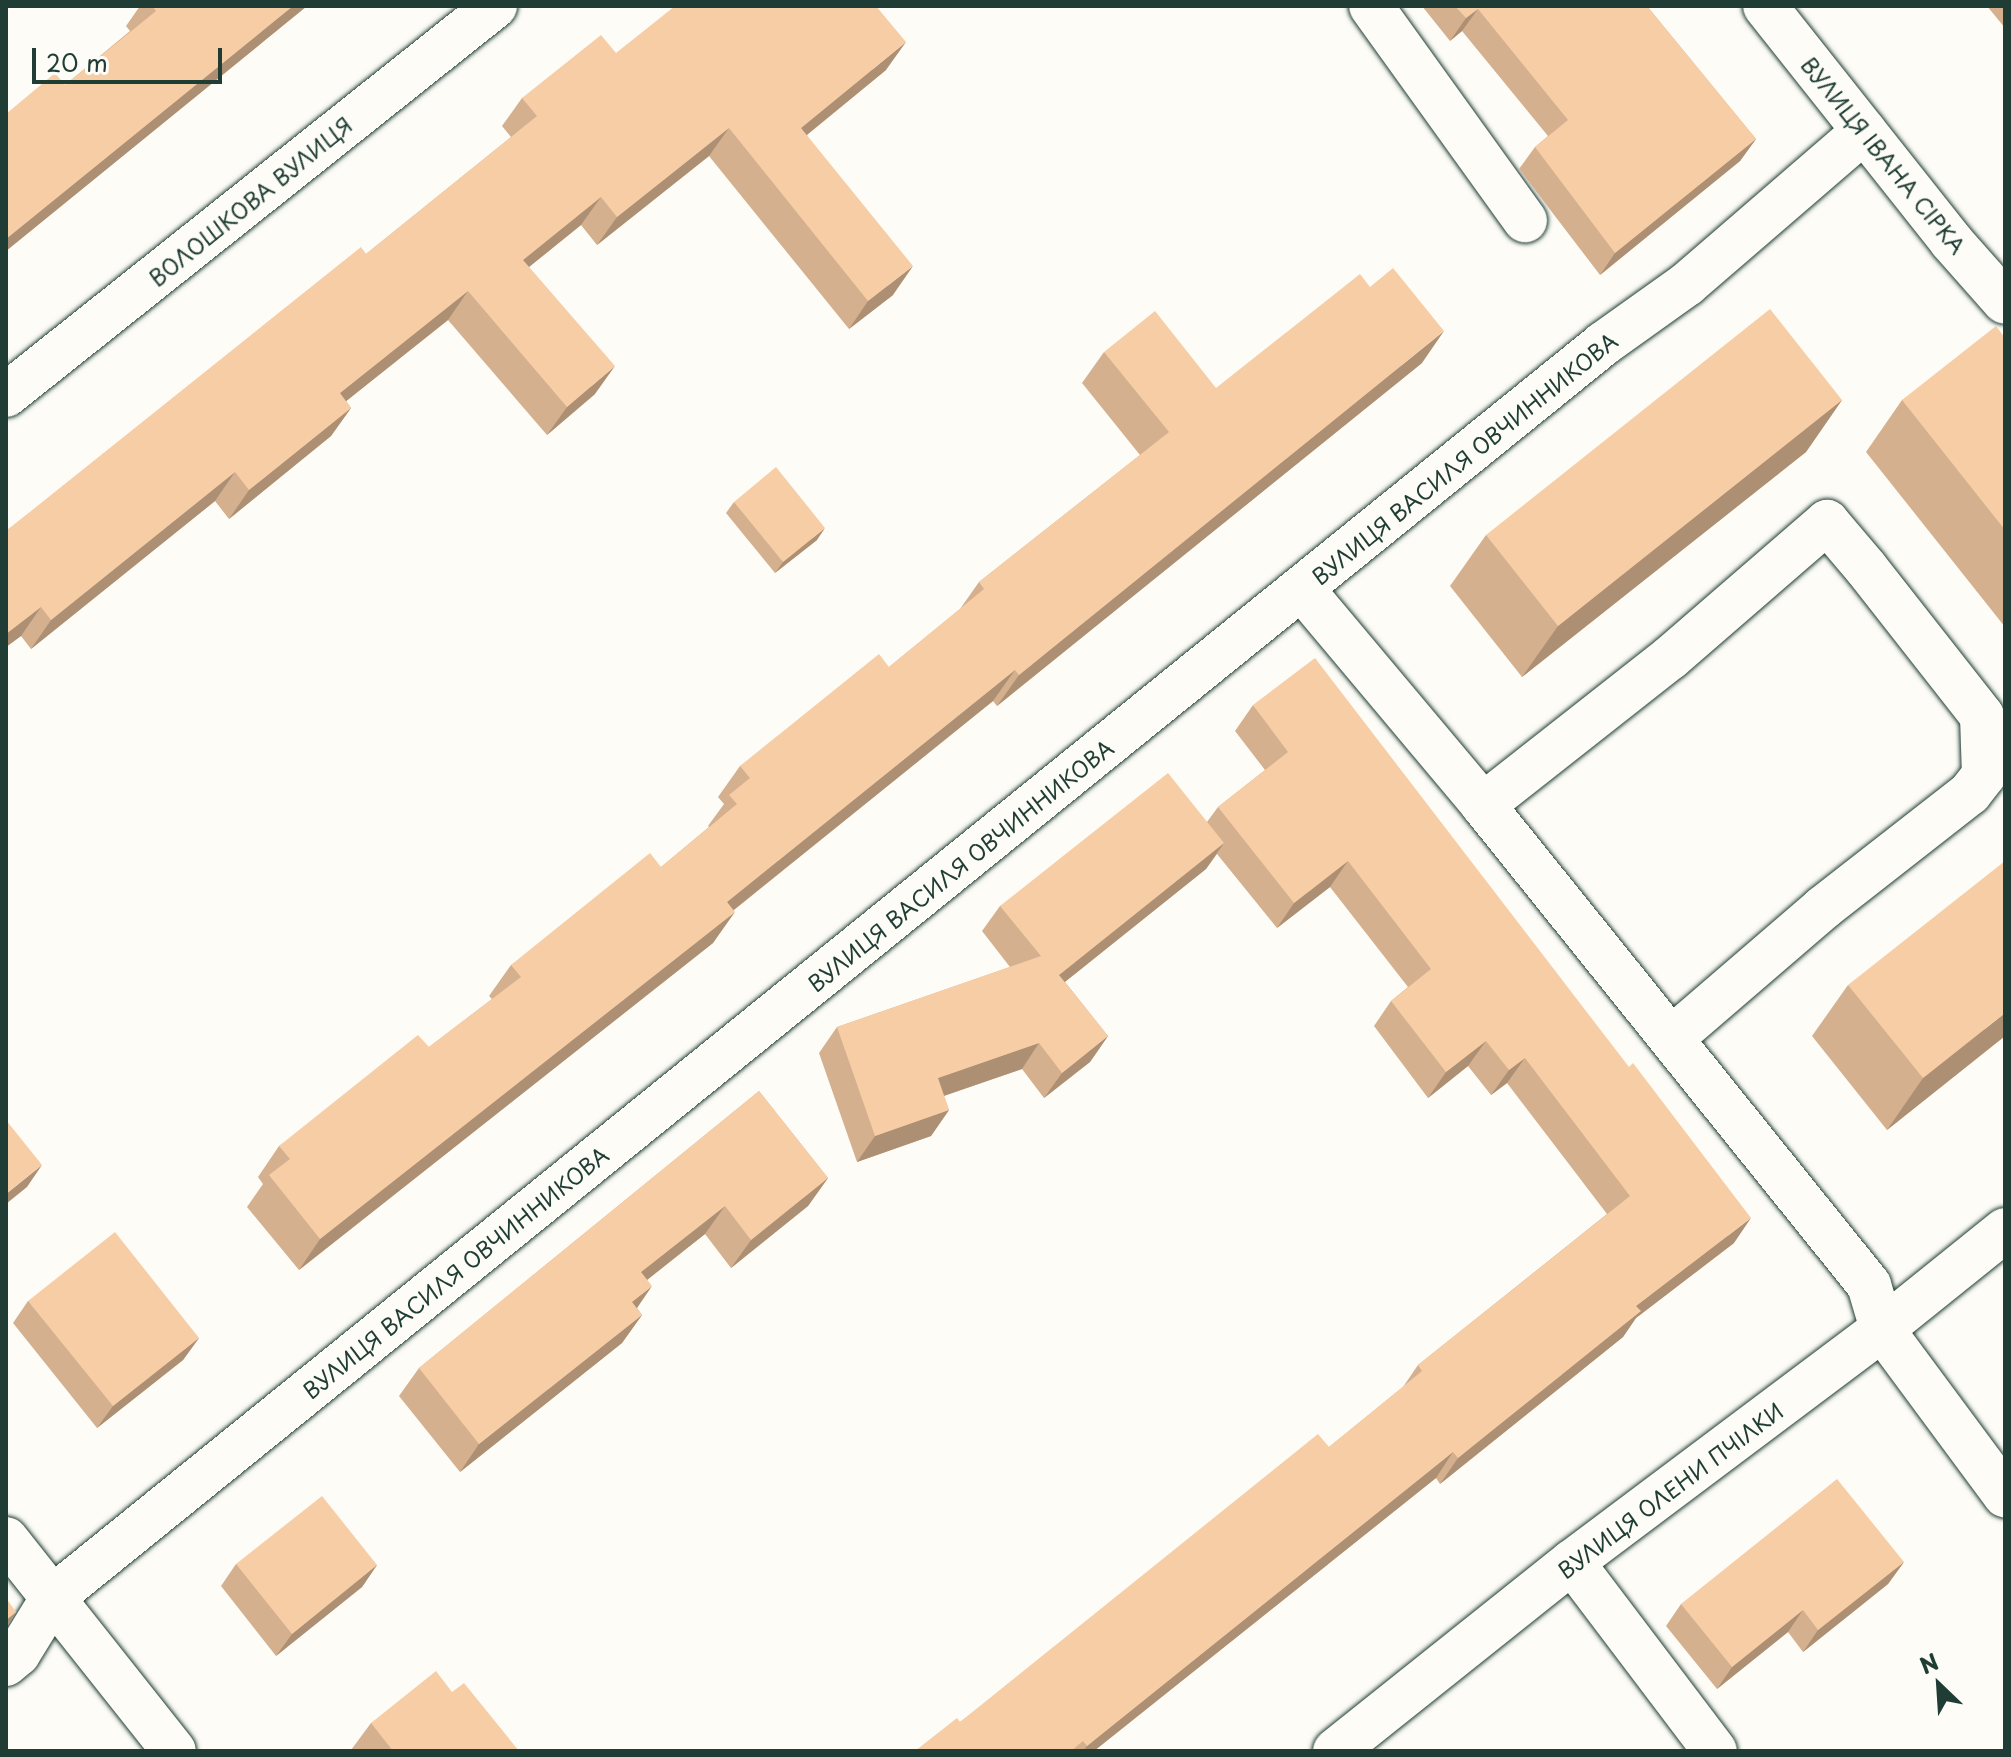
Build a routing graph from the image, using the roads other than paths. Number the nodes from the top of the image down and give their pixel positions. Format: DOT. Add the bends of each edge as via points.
graph roads {
  1 [pos="495,6"];
  2 [pos="1371,6"];
  3 [pos="1765,6"];
  4 [pos="1864,131"];
  5 [pos="1525,220"];
  6 [pos="2005,302"];
  7 [pos="6,395"];
  8 [pos="1302,589"];
  9 [pos="1483,805"];
  10 [pos="1672,1038"];
  11 [pos="2005,1230"];
  12 [pos="1882,1329"];
  13 [pos="2005,1495"];
  14 [pos="6,1539"];
  15 [pos="1572,1562"];
  16 [pos="53,1597"];
  17 [pos="6,1664"];
  18 [pos="174,1751"];
  19 [pos="1335,1751"];
  20 [pos="1715,1751"];
  1 -- 7 [label="street, ВОЛОШКОВА ВУЛИЦЯ"];
  2 -- 5 [label="street"];
  3 -- 4 [label="street, ВУЛИЦЯ ІВАНА СІРКА"];
  4 -- 6 [label="street, ВУЛИЦЯ ІВАНА СІРКА"];
  4 -- 8 [label="street, ВУЛИЦЯ ВАСИЛЯ ОВЧИННИКОВА" via="1687,284 1603,344"];
  8 -- 9 [label="street"];
  8 -- 16 [label="street, ВУЛИЦЯ ВАСИЛЯ ОВЧИННИКОВА"];
  9 -- 10 [label="street"];
  9 -- 10 [label="street" via="1670,658 1827,522 1866,568 1982,716 1984,775 1970,793 1823,908"];
  10 -- 12 [label="street" via="1869,1285"];
  11 -- 12 [label="street, ВУЛИЦЯ ОЛЕНИ ПЧІЛКИ"];
  12 -- 13 [label="street"];
  12 -- 15 [label="street, ВУЛИЦЯ ОЛЕНИ ПЧІЛКИ"];
  14 -- 16 [label="street"];
  15 -- 19 [label="street, ВУЛИЦЯ ОЛЕНИ ПЧІЛКИ"];
  15 -- 20 [label="street"];
  16 -- 17 [label="street, ВУЛИЦЯ ВАСИЛЯ ОВЧИННИКОВА" via="18,1654"];
  16 -- 18 [label="street"];
}
